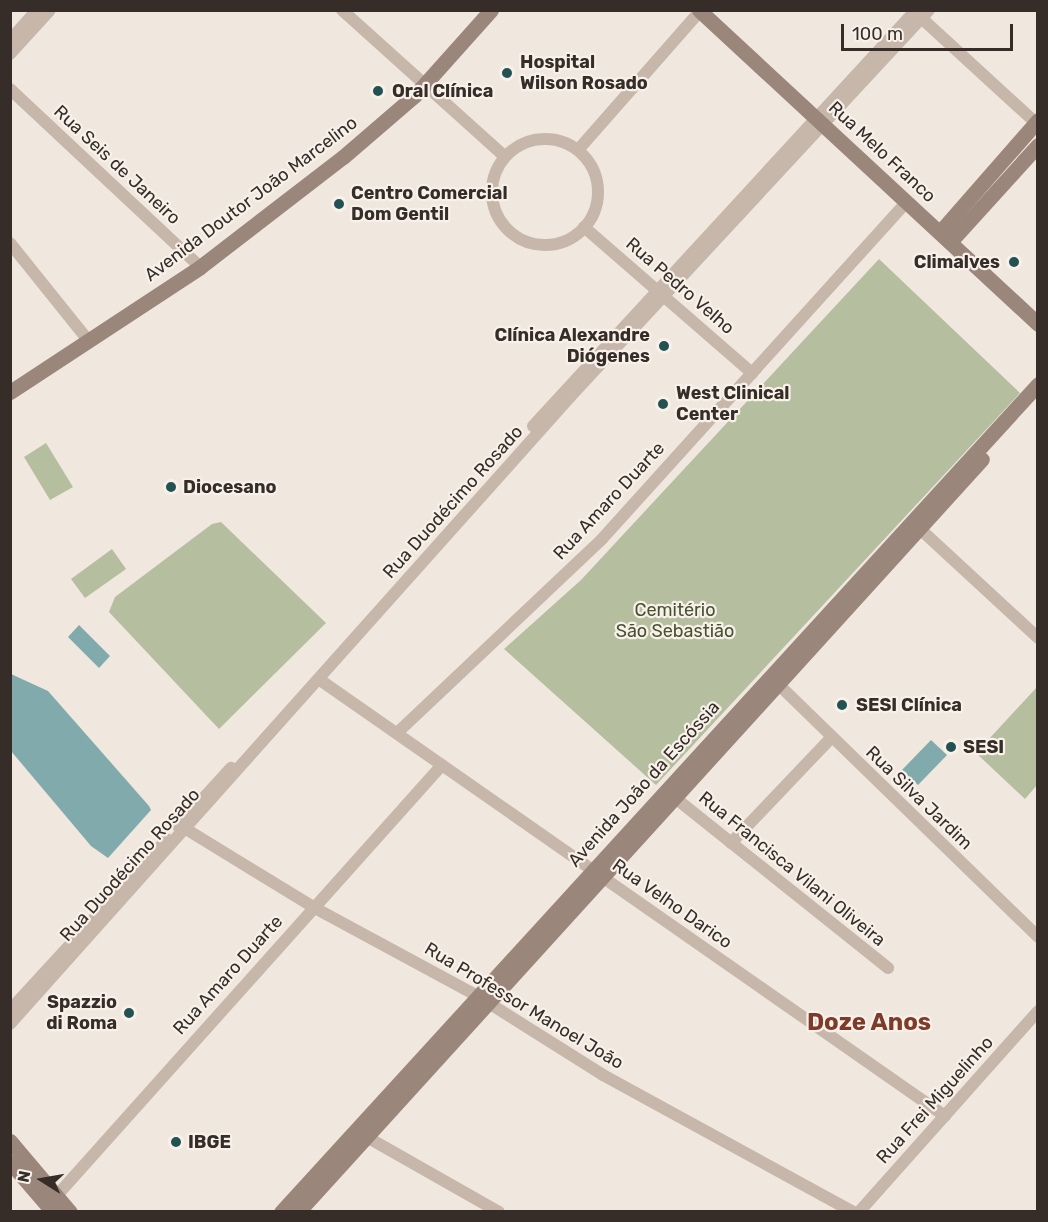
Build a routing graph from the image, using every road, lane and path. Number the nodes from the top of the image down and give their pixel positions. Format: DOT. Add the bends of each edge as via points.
graph roads {
  1 [pos="38,10"];
  2 [pos="50,10"];
  3 [pos="342,10"];
  4 [pos="491,10"];
  5 [pos="700,11"];
  6 [pos="919,12"];
  7 [pos="10,40"];
  8 [pos="10,54"];
  9 [pos="424,85"];
  10 [pos="10,89"];
  11 [pos="820,121"];
  12 [pos="1036,121"];
  13 [pos="1038,145"];
  14 [pos="578,150"];
  15 [pos="505,158"];
  16 [pos="907,201"];
  17 [pos="584,227"];
  18 [pos="945,237"];
  19 [pos="10,243"];
  20 [pos="200,267"];
  21 [pos="661,293"];
  22 [pos="1038,324"];
  23 [pos="88,340"];
  24 [pos="752,373"];
  25 [pos="1038,384"];
  26 [pos="10,392"];
  27 [pos="1038,399"];
  28 [pos="920,528"];
  29 [pos="1038,638"];
  30 [pos="320,680"];
  31 [pos="778,684"];
  32 [pos="397,733"];
  33 [pos="831,738"];
  34 [pos="442,765"];
  35 [pos="674,797"];
  36 [pos="183,827"];
  37 [pos="731,843"];
  38 [pos="597,874"];
  39 [pos="313,907"];
  40 [pos="1038,937"];
  41 [pos="888,968"];
  42 [pos="481,998"];
  43 [pos="10,1010"];
  44 [pos="1038,1011"];
  45 [pos="10,1024"];
  46 [pos="945,1116"];
  47 [pos="365,1136"];
  48 [pos="10,1141"];
  49 [pos="10,1162"];
  50 [pos="50,1206"];
  51 [pos="480,1207"];
  52 [pos="70,1212"];
  53 [pos="280,1212"];
  54 [pos="298,1212"];
  55 [pos="499,1212"];
  56 [pos="854,1212"];
  57 [pos="859,1212"];
  1 -- 7 [label="street"];
  2 -- 8 [label="street"];
  3 -- 9 [label="street"];
  4 -- 9 [label="main road, Avenida Doutor João Marcelino"];
  5 -- 11 [label="main road, Rua Melo Franco"];
  5 -- 14 [label="street"];
  6 -- 11 [label="street, Rua Duodécimo Rosado"];
  6 -- 12 [label="street"];
  9 -- 15 [label="street"];
  9 -- 20 [label="main road, Avenida Doutor João Marcelino" via="342,157"];
  10 -- 20 [label="street, Rua Seis de Janeiro"];
  11 -- 16 [label="main road, Rua Melo Franco"];
  11 -- 21 [label="street, Rua Duodécimo Rosado"];
  12 -- 18 [label="main road"];
  13 -- 18 [label="main road"];
  14 -- 15 [label="street" via="562,141 544,138 518,146"];
  14 -- 17 [label="street" via="589,162 598,187 594,212"];
  15 -- 17 [label="street" via="494,177 493,199 500,219 515,235 546,245 567,240"];
  16 -- 18 [label="main road, Rua Melo Franco"];
  16 -- 24 [label="street, Rua Amaro Duarte"];
  17 -- 21 [label="street, Rua Pedro Velho"];
  18 -- 22 [label="main road, Rua Melo Franco"];
  19 -- 23 [label="street"];
  20 -- 23 [label="main road, Avenida Doutor João Marcelino"];
  21 -- 24 [label="street, Rua Pedro Velho"];
  21 -- 30 [label="street, Rua Duodécimo Rosado"];
  21 -- 36 [label="street, Rua Duodécimo Rosado"];
  23 -- 26 [label="main road, Avenida Doutor João Marcelino"];
  24 -- 32 [label="street, Rua Amaro Duarte" via="602,539"];
  25 -- 38 [label="main road, Avenida João da Escóssia"];
  27 -- 28 [label="main road, Avenida João da Escóssia"];
  28 -- 29 [label="street"];
  28 -- 31 [label="main road, Avenida João da Escóssia"];
  30 -- 32 [label="street, Rua Velho Darico"];
  30 -- 36 [label="street, Rua Duodécimo Rosado"];
  31 -- 33 [label="street, Rua Silva Jardim"];
  31 -- 35 [label="main road, Avenida João da Escóssia"];
  32 -- 34 [label="street, Rua Velho Darico"];
  33 -- 37 [label="street"];
  33 -- 40 [label="street, Rua Silva Jardim"];
  34 -- 38 [label="street, Rua Velho Darico"];
  34 -- 39 [label="street, Rua Amaro Duarte"];
  35 -- 37 [label="street, Rua Francisca Vilani Oliveira"];
  35 -- 38 [label="main road, Avenida João da Escóssia"];
  36 -- 39 [label="street, Rua Professor Manoel João"];
  36 -- 43 [label="street, Rua Duodécimo Rosado"];
  36 -- 45 [label="street, Rua Duodécimo Rosado"];
  37 -- 41 [label="street, Rua Francisca Vilani Oliveira"];
  38 -- 42 [label="main road, Avenida João da Escóssia"];
  38 -- 46 [label="street, Rua Velho Darico"];
  39 -- 42 [label="street, Rua Professor Manoel João"];
  39 -- 50 [label="street, Rua Amaro Duarte"];
  42 -- 47 [label="main road, Avenida João da Escóssia"];
  42 -- 53 [label="main road, Avenida João da Escóssia"];
  42 -- 56 [label="street, Rua Professor Manoel João" via="603,1075"];
  44 -- 46 [label="street, Rua Frei Miguelinho"];
  46 -- 57 [label="street, Rua Frei Miguelinho"];
  47 -- 51 [label="street"];
  47 -- 54 [label="main road, Avenida João da Escóssia"];
  48 -- 50 [label="main road"];
  49 -- 50 [label="main road"];
  50 -- 52 [label="main road"];
  51 -- 55 [label="street"];
}
